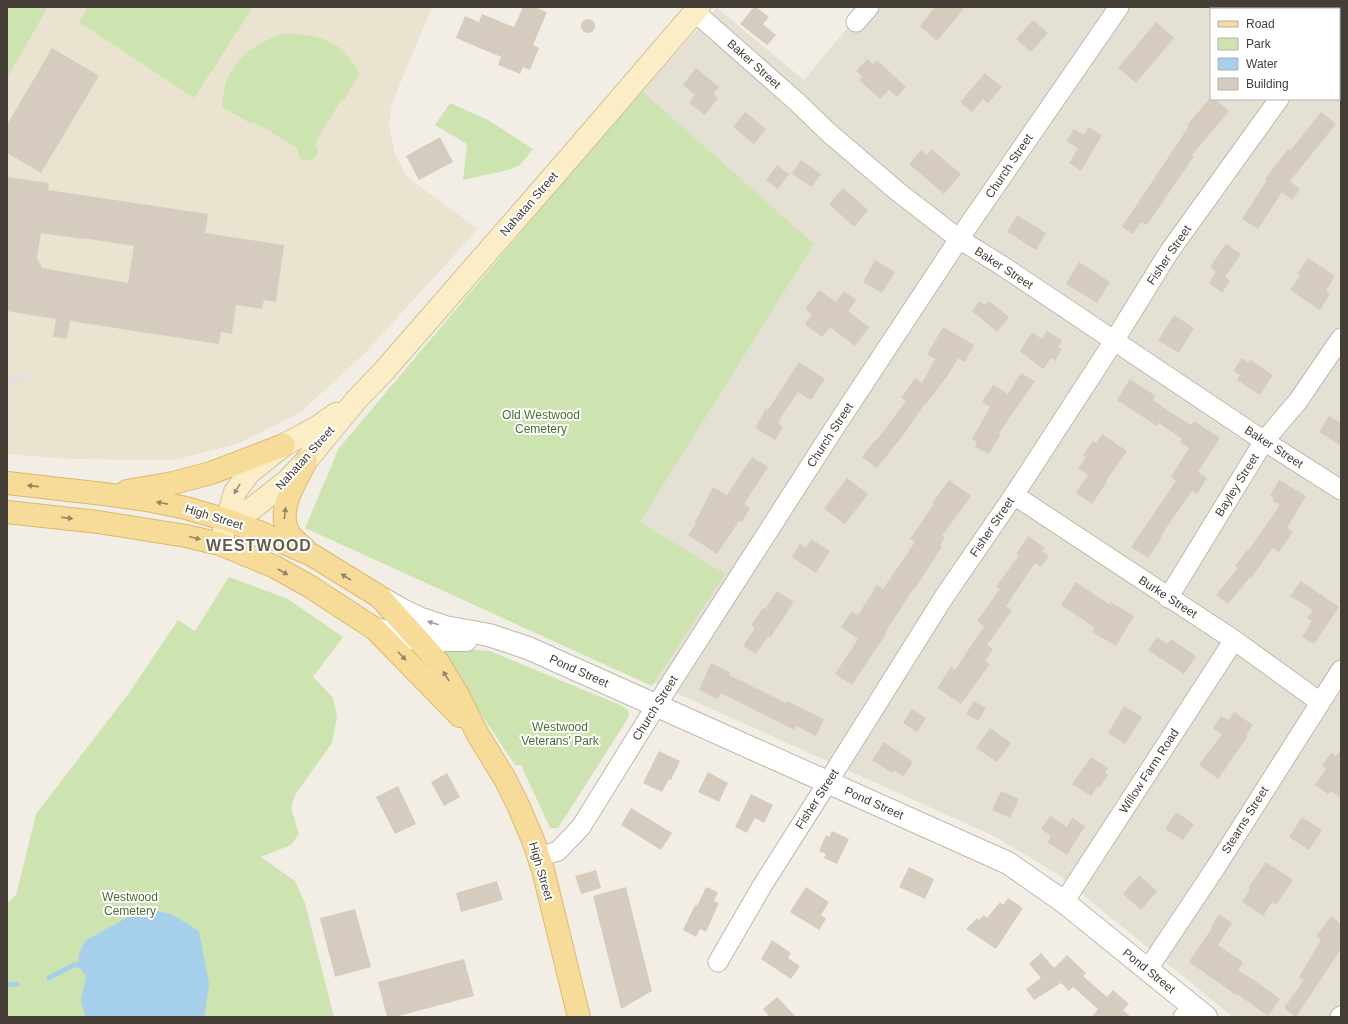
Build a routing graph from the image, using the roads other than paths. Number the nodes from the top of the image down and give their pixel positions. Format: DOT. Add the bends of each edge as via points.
graph roads {
  1 [pos="869,7"];
  2 [pos="1119,7"];
  3 [pos="697,9"];
  4 [pos="856,22"];
  5 [pos="1278,100"];
  6 [pos="959,239"];
  7 [pos="1341,338"];
  8 [pos="1114,341"];
  9 [pos="356,399"];
  10 [pos="1264,441"];
  11 [pos="284,445"];
  12 [pos="306,461"];
  13 [pos="7,483"];
  14 [pos="1341,490"];
  15 [pos="104,494"];
  16 [pos="1014,495"];
  17 [pos="7,512"];
  18 [pos="227,520"];
  19 [pos="220,544"];
  20 [pos="312,555"];
  21 [pos="380,597"];
  22 [pos="1168,598"];
  23 [pos="375,629"];
  24 [pos="419,640"];
  25 [pos="1234,640"];
  26 [pos="511,642"];
  27 [pos="1341,670"];
  28 [pos="1320,702"];
  29 [pos="656,706"];
  30 [pos="478,735"];
  31 [pos="828,782"];
  32 [pos="539,857"];
  33 [pos="1064,902"];
  34 [pos="718,962"];
  35 [pos="1148,969"];
  36 [pos="1194,1014"];
  37 [pos="579,1017"];
  1 -- 4 [label="street"];
  2 -- 6 [label="street, Church Street"];
  3 -- 6 [label="street, Baker Street" via="828,132 897,191"];
  3 -- 9 [label="main road, Nahatan Street" via="384,371"];
  5 -- 8 [label="street, Fisher Street" via="1169,252"];
  6 -- 8 [label="street, Baker Street"];
  6 -- 29 [label="street, Church Street"];
  7 -- 10 [label="street, Bayley Street" via="1298,401"];
  8 -- 10 [label="street, Baker Street"];
  8 -- 16 [label="street, Fisher Street"];
  9 -- 11 [label="main road, Nahatan Street" via="316,428"];
  9 -- 12 [label="main road, Nahatan Street"];
  10 -- 14 [label="street, Baker Street"];
  10 -- 22 [label="street, Bayley Street"];
  11 -- 15 [label="main road" via="211,473 143,490"];
  11 -- 18 [label="main road, Nahatan Street, one-way" via="248,473 235,492"];
  12 -- 18 [label="main road, Nahatan Street" via="258,505 245,514"];
  20 -- 12 [label="main road, one-way" via="291,536 284,520 291,491"];
  15 -- 13 [label="main road, High Street, one-way"];
  18 -- 15 [label="main road, High Street, one-way" via="186,508"];
  16 -- 22 [label="street, Burke Street"];
  16 -- 31 [label="street, Fisher Street" via="944,597"];
  17 -- 19 [label="main road, High Street, one-way" via="105,523"];
  18 -- 19 [label="main road, Nahatan Street"];
  18 -- 20 [label="main road, High Street"];
  19 -- 23 [label="main road, High Street, one-way" via="275,567 316,590"];
  21 -- 20 [label="main road, High Street, one-way"];
  21 -- 24 [label="main road, High Street"];
  26 -- 21 [label="street, Pond Street, one-way" via="421,619"];
  22 -- 25 [label="street, Burke Street"];
  23 -- 24 [label="street, Pond Street"];
  23 -- 30 [label="main road, High Street, one-way"];
  24 -- 26 [label="street, Pond Street"];
  30 -- 24 [label="main road, High Street, one-way" via="438,662"];
  25 -- 28 [label="street, Burke Street"];
  25 -- 33 [label="street, Willow Farm Road"];
  26 -- 29 [label="street, Pond Street"];
  27 -- 28 [label="street, Stearns Street"];
  28 -- 35 [label="street, Stearns Street"];
  29 -- 31 [label="street, Pond Street"];
  29 -- 32 [label="street, Church Street" via="581,827 558,851"];
  30 -- 32 [label="main road, High Street" via="518,805"];
  31 -- 33 [label="street, Pond Street" via="1008,864"];
  31 -- 34 [label="street, Fisher Street" via="762,886"];
  32 -- 37 [label="main road, High Street"];
  33 -- 35 [label="street, Pond Street"];
  35 -- 36 [label="street, Pond Street"];
}
